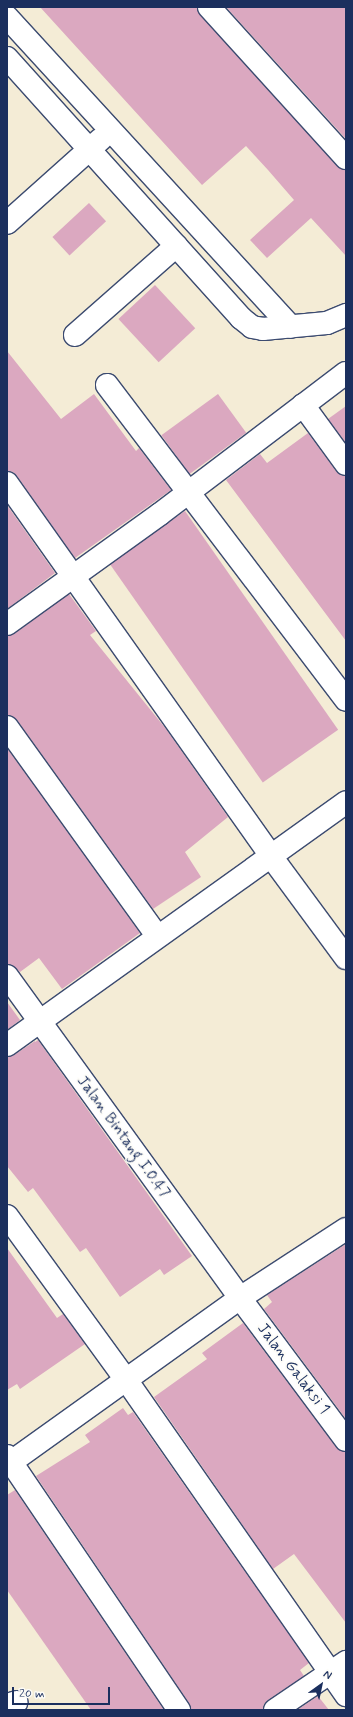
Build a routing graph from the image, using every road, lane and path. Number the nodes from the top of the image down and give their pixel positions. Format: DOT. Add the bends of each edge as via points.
graph roads {
  1 [pos="209,7"];
  2 [pos="7,17"];
  3 [pos="7,58"];
  4 [pos="111,130"];
  5 [pos="90,150"];
  6 [pos="346,158"];
  7 [pos="7,223"];
  8 [pos="176,246"];
  9 [pos="346,315"];
  10 [pos="291,327"];
  11 [pos="75,335"];
  12 [pos="346,374"];
  13 [pos="107,385"];
  14 [pos="303,405"];
  15 [pos="346,464"];
  16 [pos="7,483"];
  17 [pos="188,493"];
  18 [pos="73,576"];
  19 [pos="7,624"];
  20 [pos="346,700"];
  21 [pos="7,727"];
  22 [pos="346,802"];
  23 [pos="270,855"];
  24 [pos="157,936"];
  25 [pos="346,958"];
  26 [pos="7,976"];
  27 [pos="39,1022"];
  28 [pos="7,1045"];
  29 [pos="7,1216"];
  30 [pos="346,1229"];
  31 [pos="240,1298"];
  32 [pos="127,1381"];
  33 [pos="346,1440"];
  34 [pos="8,1461"];
  35 [pos="338,1668"];
  36 [pos="346,1695"];
  37 [pos="179,1710"];
  38 [pos="275,1710"];
  1 -- 6 [label="street"];
  2 -- 4 [label="street"];
  3 -- 5 [label="street"];
  4 -- 5 [label="street"];
  4 -- 10 [label="street"];
  5 -- 7 [label="street"];
  5 -- 8 [label="street"];
  8 -- 10 [label="street" via="252,327"];
  8 -- 11 [label="street"];
  9 -- 10 [label="street" via="327,323"];
  12 -- 14 [label="street"];
  13 -- 17 [label="street"];
  14 -- 15 [label="street"];
  14 -- 17 [label="street"];
  16 -- 18 [label="street"];
  17 -- 18 [label="street"];
  17 -- 20 [label="street"];
  18 -- 19 [label="street"];
  18 -- 23 [label="street"];
  21 -- 24 [label="street"];
  22 -- 23 [label="street"];
  23 -- 24 [label="street"];
  23 -- 25 [label="street"];
  24 -- 27 [label="street"];
  26 -- 27 [label="street, Jalan Bintang I.0.47"];
  27 -- 28 [label="street"];
  27 -- 31 [label="street, Jalan Bintang I.0.47"];
  29 -- 32 [label="street"];
  30 -- 31 [label="street"];
  31 -- 32 [label="street"];
  31 -- 33 [label="street, Jalan Galaksi 1"];
  32 -- 34 [label="street"];
  32 -- 35 [label="street"];
  34 -- 37 [label="street"];
  35 -- 36 [label="street"];
  35 -- 38 [label="street"];
}
